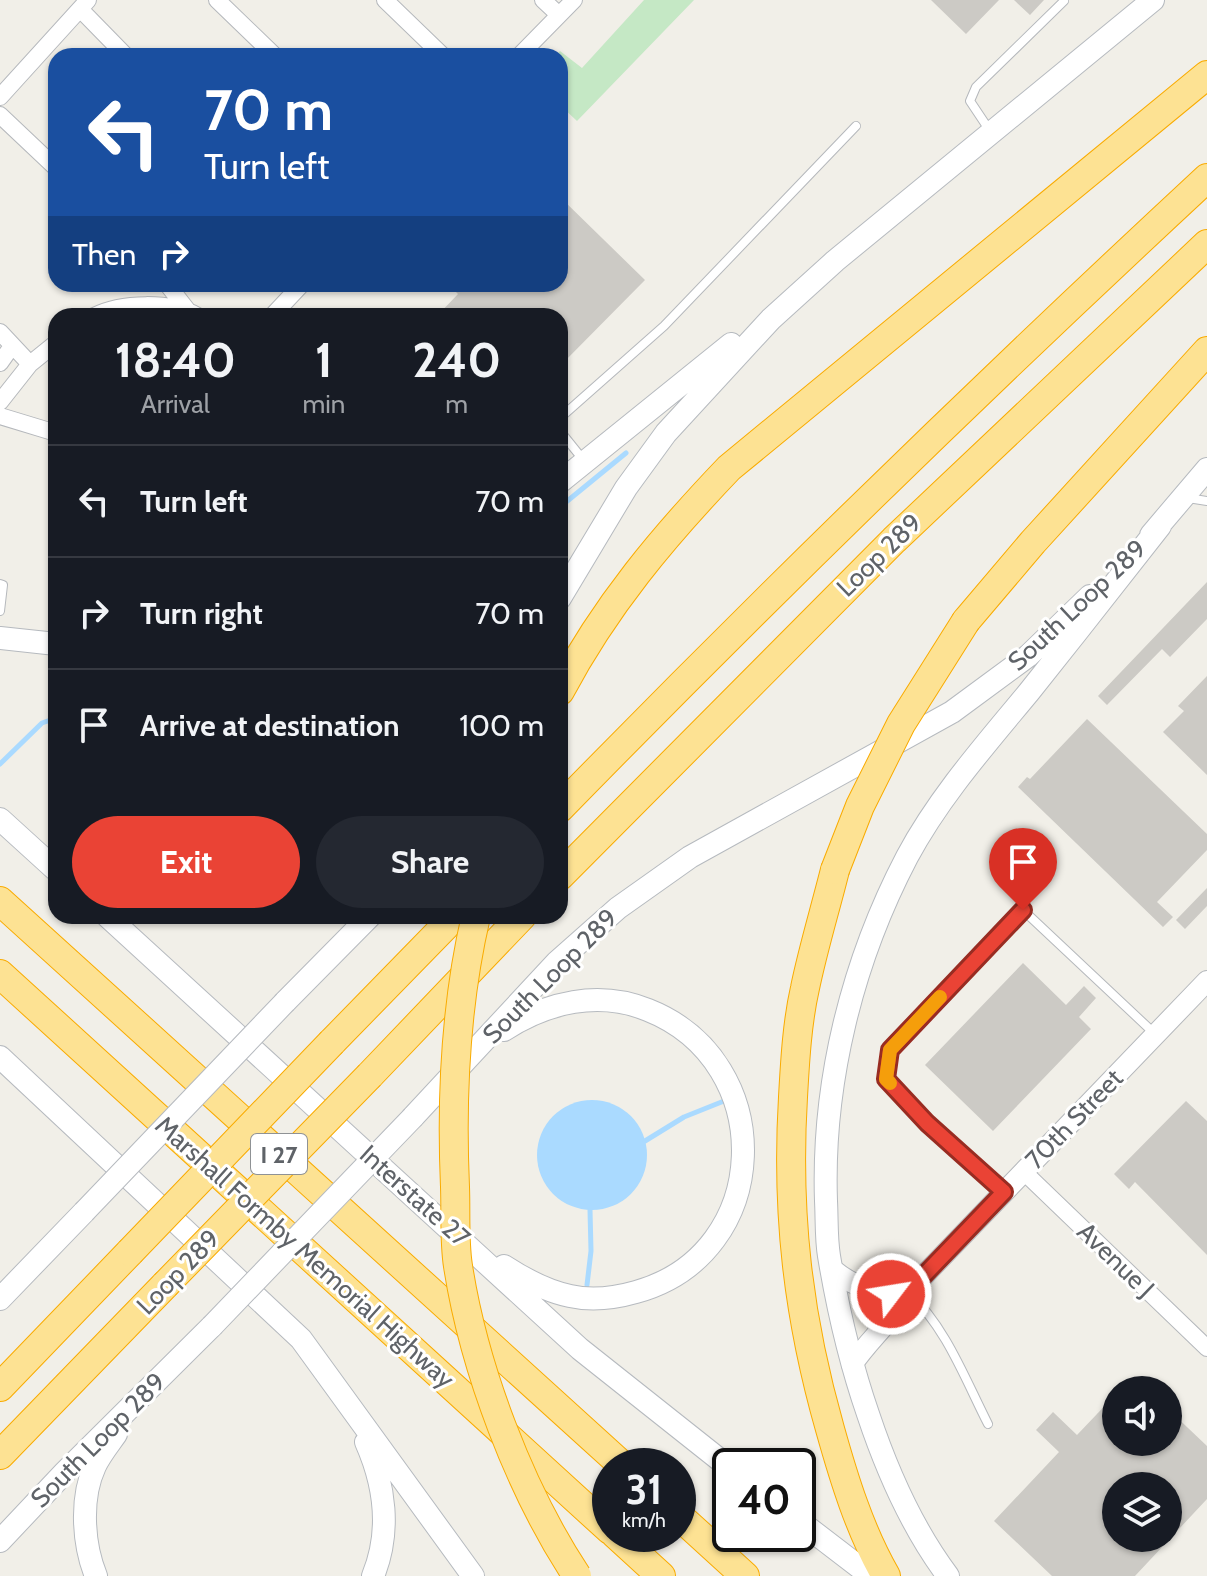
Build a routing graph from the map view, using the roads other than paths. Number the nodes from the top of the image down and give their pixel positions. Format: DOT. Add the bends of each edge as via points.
graph roads {
  1 [pos="217,0"];
  2 [pos="385,0"];
  3 [pos="543,0"];
  4 [pos="574,0"];
  5 [pos="1153,0"];
  6 [pos="1064,1"];
  7 [pos="84,5"];
  8 [pos="559,15"];
  9 [pos="119,48"];
  10 [pos="267,48"];
  11 [pos="435,48"];
  12 [pos="527,48"];
  13 [pos="1207,75"];
  14 [pos="0,97"];
  15 [pos="0,115"];
  16 [pos="856,126"];
  17 [pos="991,132"];
  18 [pos="48,160"];
  19 [pos="1207,178"];
  20 [pos="1207,244"];
  21 [pos="835,261"];
  22 [pos="174,292"];
  23 [pos="294,292"];
  24 [pos="129,308"];
  25 [pos="167,308"];
  26 [pos="189,308"];
  27 [pos="280,308"];
  28 [pos="0,332"];
  29 [pos="12,346"];
  30 [pos="48,349"];
  31 [pos="1207,351"];
  32 [pos="0,363"];
  33 [pos="30,364"];
  34 [pos="0,402"];
  35 [pos="568,411"];
  36 [pos="0,416"];
  37 [pos="48,431"];
  38 [pos="568,441"];
  39 [pos="585,462"];
  40 [pos="1207,469"];
  41 [pos="568,476"];
  42 [pos="1184,498"];
  43 [pos="1207,501"];
  44 [pos="1160,526"];
  45 [pos="0,584"];
  46 [pos="568,584"];
  47 [pos="0,611"];
  48 [pos="0,638"];
  49 [pos="48,643"];
  50 [pos="568,676"];
  51 [pos="568,800"];
  52 [pos="0,819"];
  53 [pos="48,863"];
  54 [pos="568,868"];
  55 [pos="0,901"];
  56 [pos="116,924"];
  57 [pos="127,924"];
  58 [pos="352,924"];
  59 [pos="363,924"];
  60 [pos="447,924"];
  61 [pos="474,924"];
  62 [pos="514,924"];
  63 [pos="147,951"];
  64 [pos="330,960"];
  65 [pos="0,974"];
  66 [pos="1207,981"];
  67 [pos="1156,1034"];
  68 [pos="476,1049"];
  69 [pos="0,1057"];
  70 [pos="0,1066"];
  71 [pos="55,1108"];
  72 [pos="1024,1172"];
  73 [pos="1004,1192"];
  74 [pos="435,1215"];
  75 [pos="35,1262"];
  76 [pos="832,1269"];
  77 [pos="0,1290"];
  78 [pos="908,1292"];
  79 [pos="0,1299"];
  80 [pos="301,1339"];
  81 [pos="1207,1348"];
  82 [pos="852,1365"];
  83 [pos="0,1387"];
  84 [pos="142,1396"];
  85 [pos="988,1424"];
  86 [pos="603,1448"];
  87 [pos="712,1454"];
  88 [pos="0,1455"];
  89 [pos="592,1514"];
  90 [pos="696,1531"];
  91 [pos="816,1534"];
  92 [pos="0,1541"];
  93 [pos="635,1552"];
  94 [pos="96,1576"];
  95 [pos="373,1576"];
  96 [pos="473,1576"];
  97 [pos="577,1576"];
  98 [pos="661,1576"];
  99 [pos="745,1576"];
  100 [pos="871,1576"];
  101 [pos="886,1576"];
  102 [pos="948,1576"];
  1 -- 10 [label="street"];
  2 -- 11 [label="street"];
  3 -- 8 [label="street"];
  4 -- 8 [label="street"];
  5 -- 17 [label="main road"];
  6 -- 17 [label="lane" via="976,87 970,101"];
  7 -- 9 [label="street"];
  7 -- 14 [label="street"];
  8 -- 12 [label="street"];
  13 -- 50 [label="highway" via="729,468 624,588"];
  15 -- 18 [label="street"];
  16 -- 35 [label="lane" via="664,326"];
  17 -- 21 [label="main road"];
  19 -- 51 [label="highway, Loop 289" via="926,443"];
  20 -- 54 [label="highway, Loop 289" via="894,540"];
  21 -- 39 [label="main road"];
  21 -- 46 [label="main road" via="771,319 666,433"];
  22 -- 26 [label="street"];
  23 -- 27 [label="street"];
  24 -- 25 [label="street"];
  28 -- 29 [label="street"];
  29 -- 32 [label="street"];
  29 -- 33 [label="street"];
  30 -- 33 [label="street"];
  31 -- 101 [label="highway, bridge" via="966,621 901,724 835,870 804,991 789,1163 793,1240 817,1384 870,1548"];
  33 -- 34 [label="street"];
  36 -- 37 [label="street"];
  38 -- 39 [label="lane"];
  39 -- 41 [label="main road"];
  40 -- 42 [label="main road, South Loop 289"];
  42 -- 43 [label="lane"];
  42 -- 44 [label="main road, South Loop 289"];
  44 -- 68 [label="main road, South Loop 289" via="1028,656 972,698 690,857 618,908 557,962"];
  44 -- 76 [label="main road" via="967,767 930,819 887,898 858,977 829,1104 825,1179"];
  45 -- 47 [label="lane"];
  48 -- 49 [label="main road"];
  52 -- 53 [label="main road"];
  55 -- 86 [label="highway, Marshall Formby Memorial Highway / I 27"];
  56 -- 63 [label="main road, Interstate 27"];
  57 -- 63 [label="main road"];
  58 -- 64 [label="main road"];
  59 -- 64 [label="main road"];
  60 -- 83 [label="highway, Loop 289, bridge"];
  61 -- 97 [label="highway, bridge" via="453,1063 458,1264 477,1357 519,1466"];
  62 -- 88 [label="highway, Loop 289, bridge"];
  63 -- 74 [label="main road, Interstate 27"];
  64 -- 75 [label="main road, bridge"];
  65 -- 89 [label="highway, Marshall Formby Memorial Highway / I 27"];
  66 -- 67 [label="street, 70th Street"];
  67 -- 72 [label="street, 70th Street"];
  67 -- 73 [label="lane" via="1023,910 890,1050 886,1079"];
  68 -- 74 [label="main road" via="538,1011 580,1000 623,1002 663,1016 705,1048 733,1092 745,1142 738,1191 729,1214 697,1260 646,1289 600,1299 544,1288"];
  68 -- 84 [label="main road, South Loop 289, bridge"];
  69 -- 71 [label="main road"];
  70 -- 71 [label="main road"];
  71 -- 80 [label="main road"];
  72 -- 73 [label="street, 70th Street"];
  72 -- 81 [label="street, Avenue J"];
  73 -- 78 [label="street, 70th Street"];
  74 -- 87 [label="main road, Interstate 27" via="580,1349"];
  75 -- 77 [label="main road"];
  75 -- 79 [label="main road"];
  76 -- 78 [label="street" via="874,1292"];
  76 -- 82 [label="main road"];
  78 -- 82 [label="street, 70th Street"];
  78 -- 85 [label="lane" via="925,1308 950,1349"];
  80 -- 95 [label="main road" via="367,1443 378,1476 383,1538"];
  80 -- 96 [label="main road"];
  82 -- 102 [label="main road" via="905,1504"];
  84 -- 92 [label="main road, South Loop 289"];
  84 -- 94 [label="main road" via="95,1466 88,1490 86,1540"];
  90 -- 99 [label="highway"];
  91 -- 100 [label="main road"];
  93 -- 98 [label="highway"];
}
